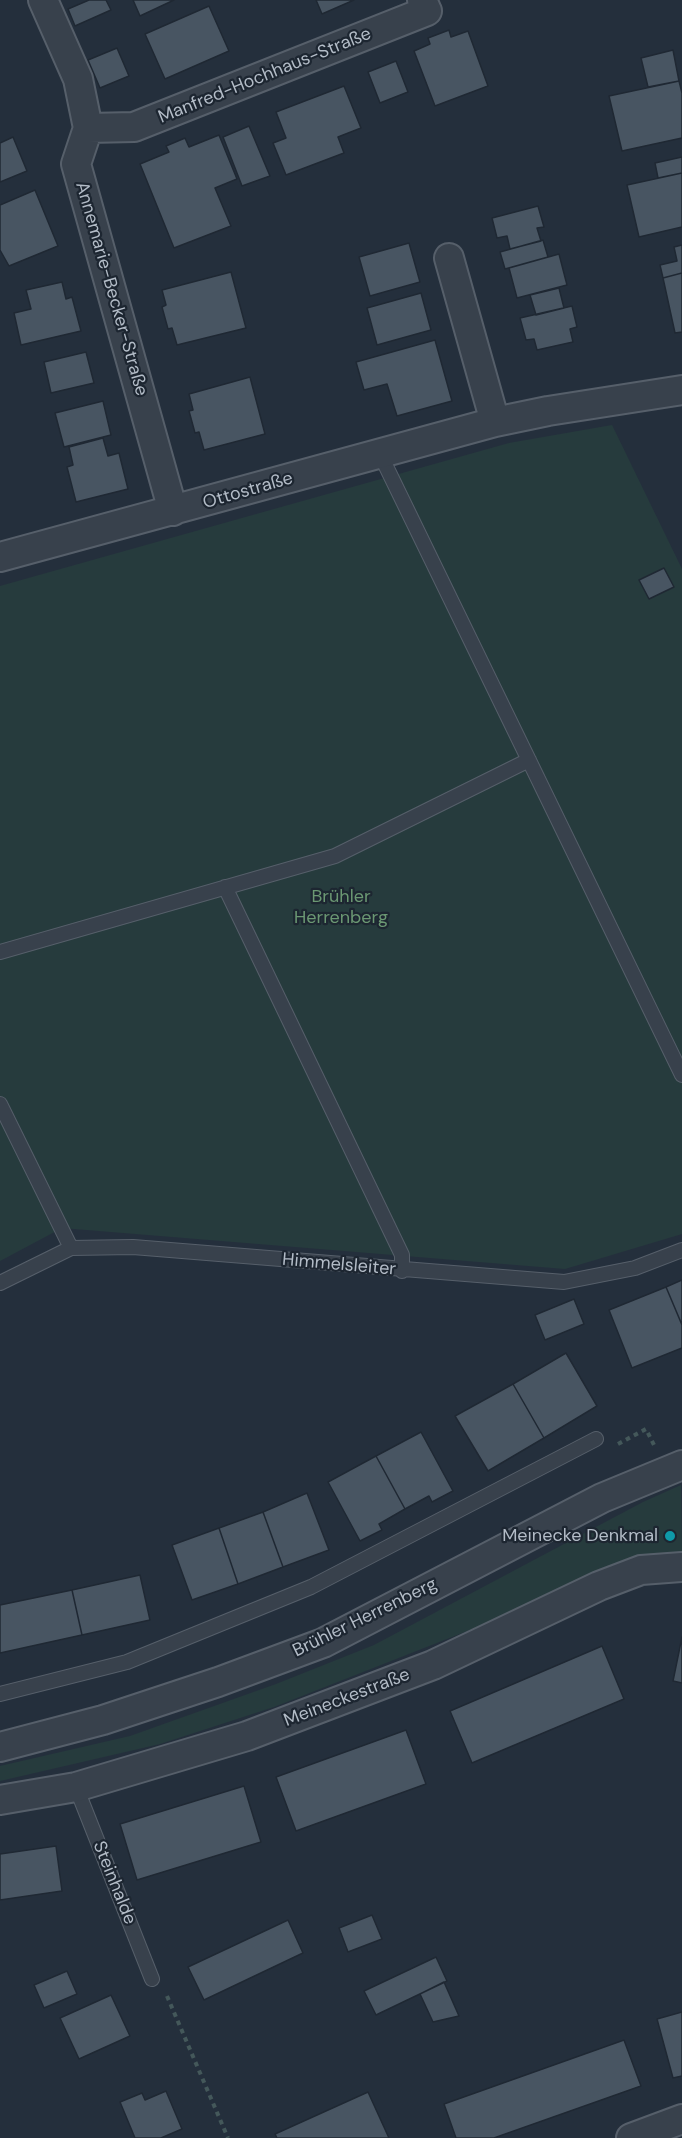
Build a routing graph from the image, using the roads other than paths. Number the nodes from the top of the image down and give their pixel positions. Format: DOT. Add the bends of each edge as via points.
graph roads {
  1 [pos="43,0"];
  2 [pos="422,0"];
  3 [pos="88,128"];
  4 [pos="449,258"];
  5 [pos="682,390"];
  6 [pos="495,422"];
  7 [pos="380,454"];
  8 [pos="173,511"];
  9 [pos="0,557"];
  10 [pos="529,760"];
  11 [pos="225,887"];
  12 [pos="0,952"];
  13 [pos="682,1075"];
  14 [pos="0,1104"];
  15 [pos="71,1248"];
  16 [pos="682,1250"];
  17 [pos="402,1270"];
  18 [pos="0,1282"];
  19 [pos="596,1439"];
  20 [pos="682,1465"];
  21 [pos="682,1568"];
  22 [pos="0,1694"];
  23 [pos="0,1747"];
  24 [pos="76,1787"];
  25 [pos="0,1800"];
  26 [pos="152,1979"];
  27 [pos="682,2120"];
  28 [pos="631,2138"];
  1 -- 3 [label="street, Annemarie-Becker-Straße" via="78,78"];
  2 -- 3 [label="street, Manfred-Hochhaus-Straße" via="427,11 134,128"];
  3 -- 8 [label="street, Annemarie-Becker-Straße" via="76,164"];
  4 -- 6 [label="street"];
  5 -- 6 [label="street, Ottostraße"];
  6 -- 7 [label="street, Ottostraße"];
  7 -- 8 [label="street, Ottostraße"];
  7 -- 10 [label="lane"];
  8 -- 9 [label="street, Ottostraße"];
  10 -- 11 [label="lane" via="335,856"];
  10 -- 13 [label="lane"];
  11 -- 12 [label="lane"];
  11 -- 17 [label="lane" via="402,1254"];
  14 -- 15 [label="lane"];
  15 -- 17 [label="lane, Himmelsleiter" via="133,1247"];
  15 -- 18 [label="lane, Himmelsleiter"];
  16 -- 17 [label="lane, Himmelsleiter" via="635,1268 564,1282"];
  19 -- 22 [label="lane" via="311,1587 127,1662"];
  20 -- 23 [label="street, Brühler Herrenberg" via="602,1498 323,1643 113,1717"];
  21 -- 24 [label="street, Meineckestraße" via="641,1570 433,1665 247,1736"];
  24 -- 25 [label="street, Meineckestraße"];
  24 -- 26 [label="lane, Steinhalde"];
  27 -- 28 [label="street"];
}
